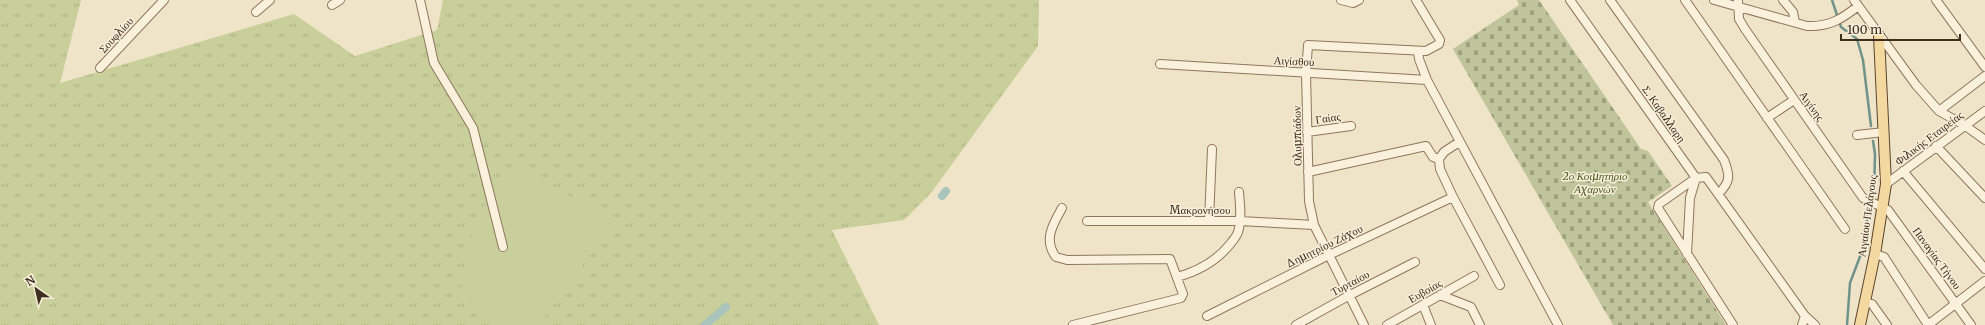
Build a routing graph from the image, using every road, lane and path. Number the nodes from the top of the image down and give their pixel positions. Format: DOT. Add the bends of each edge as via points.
graph roads {
  1 [pos="164,0"];
  2 [pos="270,0"];
  3 [pos="340,0"];
  4 [pos="420,0"];
  5 [pos="1341,0"];
  6 [pos="1359,0"];
  7 [pos="1416,0"];
  8 [pos="1570,0"];
  9 [pos="1610,0"];
  10 [pos="1685,0"];
  11 [pos="1714,0"];
  12 [pos="1783,0"];
  13 [pos="1936,0"];
  14 [pos="1856,3"];
  15 [pos="1739,4"];
  16 [pos="332,6"];
  17 [pos="256,12"];
  18 [pos="1795,22"];
  19 [pos="1879,36"];
  20 [pos="1418,51"];
  21 [pos="1160,64"];
  22 [pos="1985,67"];
  23 [pos="100,68"];
  24 [pos="1306,73"];
  25 [pos="1985,76"];
  26 [pos="1426,80"];
  27 [pos="1794,100"];
  28 [pos="1939,111"];
  29 [pos="1985,111"];
  30 [pos="1767,118"];
  31 [pos="1964,125"];
  32 [pos="1351,126"];
  33 [pos="1308,132"];
  34 [pos="1884,132"];
  35 [pos="1857,135"];
  36 [pos="1985,140"];
  37 [pos="1460,142"];
  38 [pos="1936,146"];
  39 [pos="1212,149"];
  40 [pos="1439,159"];
  41 [pos="1902,171"];
  42 [pos="1308,172"];
  43 [pos="1696,178"];
  44 [pos="1886,184"];
  45 [pos="1239,192"];
  46 [pos="1718,194"];
  47 [pos="1452,198"];
  48 [pos="1985,198"];
  49 [pos="1882,206"];
  50 [pos="1062,208"];
  51 [pos="1087,221"];
  52 [pos="1210,221"];
  53 [pos="1240,221"];
  54 [pos="1314,225"];
  55 [pos="1845,229"];
  56 [pos="503,247"];
  57 [pos="1687,254"];
  58 [pos="1875,254"];
  59 [pos="1329,255"];
  60 [pos="1415,262"];
  61 [pos="1985,269"];
  62 [pos="1474,276"];
  63 [pos="1176,277"];
  64 [pos="1985,281"];
  65 [pos="1500,285"];
  66 [pos="1350,295"];
  67 [pos="1440,295"];
  68 [pos="1865,302"];
  69 [pos="1956,304"];
  70 [pos="1423,305"];
  71 [pos="1207,316"];
  72 [pos="1805,316"];
  73 [pos="1073,325"];
  74 [pos="1296,325"];
  75 [pos="1364,325"];
  76 [pos="1387,325"];
  77 [pos="1431,325"];
  78 [pos="1480,325"];
  79 [pos="1558,325"];
  80 [pos="1733,325"];
  81 [pos="1802,325"];
  82 [pos="1815,325"];
  83 [pos="1860,325"];
  84 [pos="1887,325"];
  85 [pos="1928,325"];
  86 [pos="1971,325"];
  1 -- 23 [label="street, Σουφλίου"];
  2 -- 17 [label="street"];
  3 -- 16 [label="street"];
  4 -- 56 [label="street" via="434,62 473,128"];
  5 -- 6 [label="street" via="1353,3"];
  7 -- 20 [label="street" via="1440,40 1433,48"];
  8 -- 43 [label="street, Σ. Καβαλλαρη"];
  9 -- 46 [label="street" via="1724,160 1729,174 1726,187"];
  10 -- 30 [label="street"];
  11 -- 15 [label="street"];
  12 -- 18 [label="street" via="1793,12"];
  13 -- 22 [label="street"];
  14 -- 18 [label="street" via="1846,16 1832,23 1808,26"];
  14 -- 19 [label="street"];
  15 -- 18 [label="street"];
  15 -- 27 [label="street, Αιγίνης" via="1739,19"];
  19 -- 28 [label="street"];
  19 -- 34 [label="main road, Αιγαίου Πελάγους"];
  20 -- 24 [label="street, Ολυμπιάδων" via="1308,45"];
  20 -- 26 [label="street"];
  21 -- 24 [label="street, Αιγίσθου"];
  24 -- 26 [label="street, Αιγίσθου"];
  24 -- 33 [label="street, Ολυμπιάδων"];
  25 -- 28 [label="street"];
  26 -- 37 [label="street"];
  27 -- 30 [label="street"];
  27 -- 49 [label="street, Αιγίνης" via="1863,198"];
  28 -- 31 [label="street"];
  29 -- 31 [label="street, Φιλικής Εταιρείας"];
  30 -- 55 [label="street"];
  31 -- 36 [label="street"];
  31 -- 38 [label="street, Φιλικής Εταιρείας"];
  32 -- 33 [label="street, Γαίας"];
  33 -- 42 [label="street, Ολυμπιάδων"];
  34 -- 35 [label="street"];
  34 -- 44 [label="main road, Αιγαίου Πελάγους"];
  37 -- 40 [label="street" via="1444,152"];
  37 -- 79 [label="street"];
  38 -- 41 [label="street, Φιλικής Εταιρείας"];
  38 -- 48 [label="street"];
  39 -- 52 [label="street"];
  40 -- 42 [label="street" via="1432,157 1426,146"];
  40 -- 47 [label="street" via="1440,169"];
  41 -- 44 [label="street, Φιλικής Εταιρείας"];
  41 -- 61 [label="street"];
  42 -- 54 [label="street, Ολυμπιάδων" via="1309,201"];
  43 -- 46 [label="street" via="1706,176"];
  43 -- 57 [label="street" via="1690,198"];
  43 -- 57 [label="street" via="1659,204 1658,208"];
  44 -- 49 [label="main road, Αιγαίου Πελάγους"];
  45 -- 53 [label="street"];
  46 -- 72 [label="street"];
  47 -- 59 [label="street, Δημητρίου Ζάχου"];
  47 -- 65 [label="street"];
  49 -- 58 [label="main road, Αιγαίου Πελάγους"];
  49 -- 69 [label="street, Παναγίας Τήνου" via="1888,210"];
  50 -- 63 [label="street" via="1049,241 1050,249 1056,257 1066,260 1170,259"];
  51 -- 52 [label="street, Μακρονήσου"];
  52 -- 53 [label="street, Μακρονήσου"];
  53 -- 54 [label="street, Μακρονήσου"];
  53 -- 63 [label="street" via="1238,234 1225,250 1209,264"];
  54 -- 59 [label="street, Ολυμπιάδων"];
  57 -- 80 [label="street"];
  58 -- 68 [label="main road, Αιγαίου Πελάγους"];
  58 -- 85 [label="street" via="1884,257"];
  59 -- 66 [label="street, Ολυμπιάδων"];
  59 -- 71 [label="street, Δημητρίου Ζάχου"];
  60 -- 66 [label="street, Τυρταίου"];
  62 -- 67 [label="street, Ευβοίας"];
  63 -- 73 [label="street" via="1183,294 1181,298"];
  64 -- 69 [label="street"];
  66 -- 74 [label="street, Τυρταίου"];
  66 -- 75 [label="street, Ολυμπιάδων"];
  67 -- 70 [label="street, Ευβοίας"];
  67 -- 78 [label="street" via="1471,307"];
  68 -- 83 [label="main road, Αιγαίου Πελάγους"];
  68 -- 84 [label="street" via="1872,304"];
  69 -- 85 [label="street"];
  69 -- 86 [label="street, Παναγίας Τήνου"];
  70 -- 76 [label="street, Ευβοίας"];
  70 -- 77 [label="street"];
  72 -- 81 [label="street"];
  72 -- 82 [label="street"];
}
